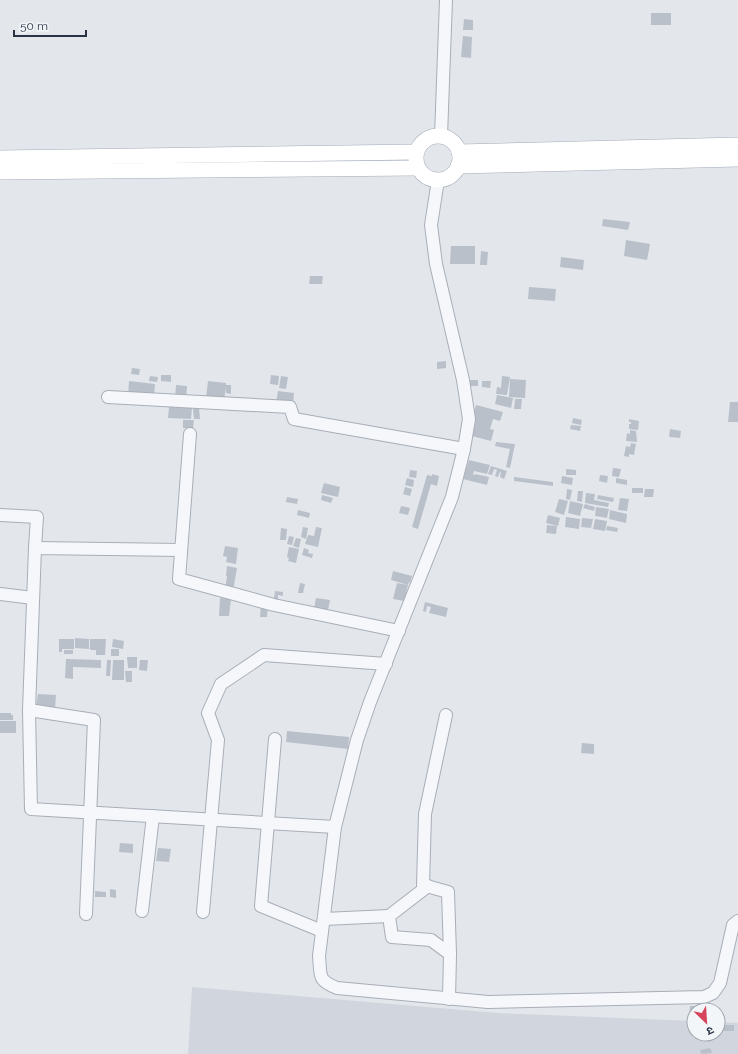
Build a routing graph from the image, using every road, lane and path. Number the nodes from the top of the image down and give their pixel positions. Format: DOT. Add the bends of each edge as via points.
graph roads {
  1 [pos="446,0"];
  2 [pos="441,136"];
  3 [pos="738,145"];
  4 [pos="416,152"];
  5 [pos="0,158"];
  6 [pos="459,159"];
  7 [pos="738,159"];
  8 [pos="417,168"];
  9 [pos="0,172"];
  10 [pos="438,180"];
  11 [pos="108,397"];
  12 [pos="190,434"];
  13 [pos="464,449"];
  14 [pos="0,514"];
  15 [pos="35,548"];
  16 [pos="181,550"];
  17 [pos="0,594"];
  18 [pos="33,598"];
  19 [pos="400,631"];
  20 [pos="386,664"];
  21 [pos="29,710"];
  22 [pos="446,715"];
  23 [pos="275,739"];
  24 [pos="89,812"];
  25 [pos="153,816"];
  26 [pos="211,820"];
  27 [pos="268,823"];
  28 [pos="336,827"];
  29 [pos="428,886"];
  30 [pos="142,911"];
  31 [pos="203,912"];
  32 [pos="86,914"];
  33 [pos="389,916"];
  34 [pos="324,919"];
  35 [pos="738,921"];
  36 [pos="322,931"];
  37 [pos="450,954"];
  38 [pos="449,999"];
  1 -- 2 [label="street"];
  2 -- 4 [label="main road" via="425,140"];
  2 -- 6 [label="main road" via="452,140"];
  3 -- 6 [label="main road"];
  4 -- 5 [label="main road"];
  4 -- 8 [label="main road"];
  6 -- 7 [label="main road"];
  6 -- 10 [label="main road" via="455,172"];
  8 -- 9 [label="main road"];
  8 -- 10 [label="main road" via="428,178"];
  10 -- 13 [label="street" via="431,225 436,264 470,419"];
  11 -- 13 [label="street" via="290,407 294,419"];
  12 -- 16 [label="street"];
  13 -- 19 [label="street" via="452,497"];
  14 -- 15 [label="street" via="37,517"];
  15 -- 16 [label="street"];
  15 -- 18 [label="street"];
  16 -- 19 [label="street" via="179,579 274,605"];
  17 -- 18 [label="street"];
  18 -- 21 [label="street"];
  19 -- 20 [label="street"];
  20 -- 26 [label="street" via="264,655 221,684 208,713 218,740"];
  20 -- 28 [label="street" via="357,740"];
  21 -- 24 [label="street" via="31,809"];
  21 -- 24 [label="street" via="94,720"];
  22 -- 29 [label="street" via="426,814 423,885"];
  23 -- 27 [label="street"];
  24 -- 25 [label="street"];
  24 -- 32 [label="street"];
  25 -- 26 [label="street"];
  25 -- 30 [label="street"];
  26 -- 27 [label="street"];
  26 -- 31 [label="street"];
  27 -- 28 [label="street"];
  27 -- 36 [label="street" via="261,906"];
  28 -- 34 [label="street"];
  29 -- 33 [label="street"];
  29 -- 37 [label="street" via="448,892"];
  33 -- 34 [label="street"];
  33 -- 37 [label="street" via="392,936 431,940"];
  34 -- 36 [label="street"];
  35 -- 38 [label="street" via="733,925 720,983 713,993 704,997 488,1002"];
  36 -- 38 [label="street" via="319,956 321,976 325,983 337,988"];
  37 -- 38 [label="street"];
}
